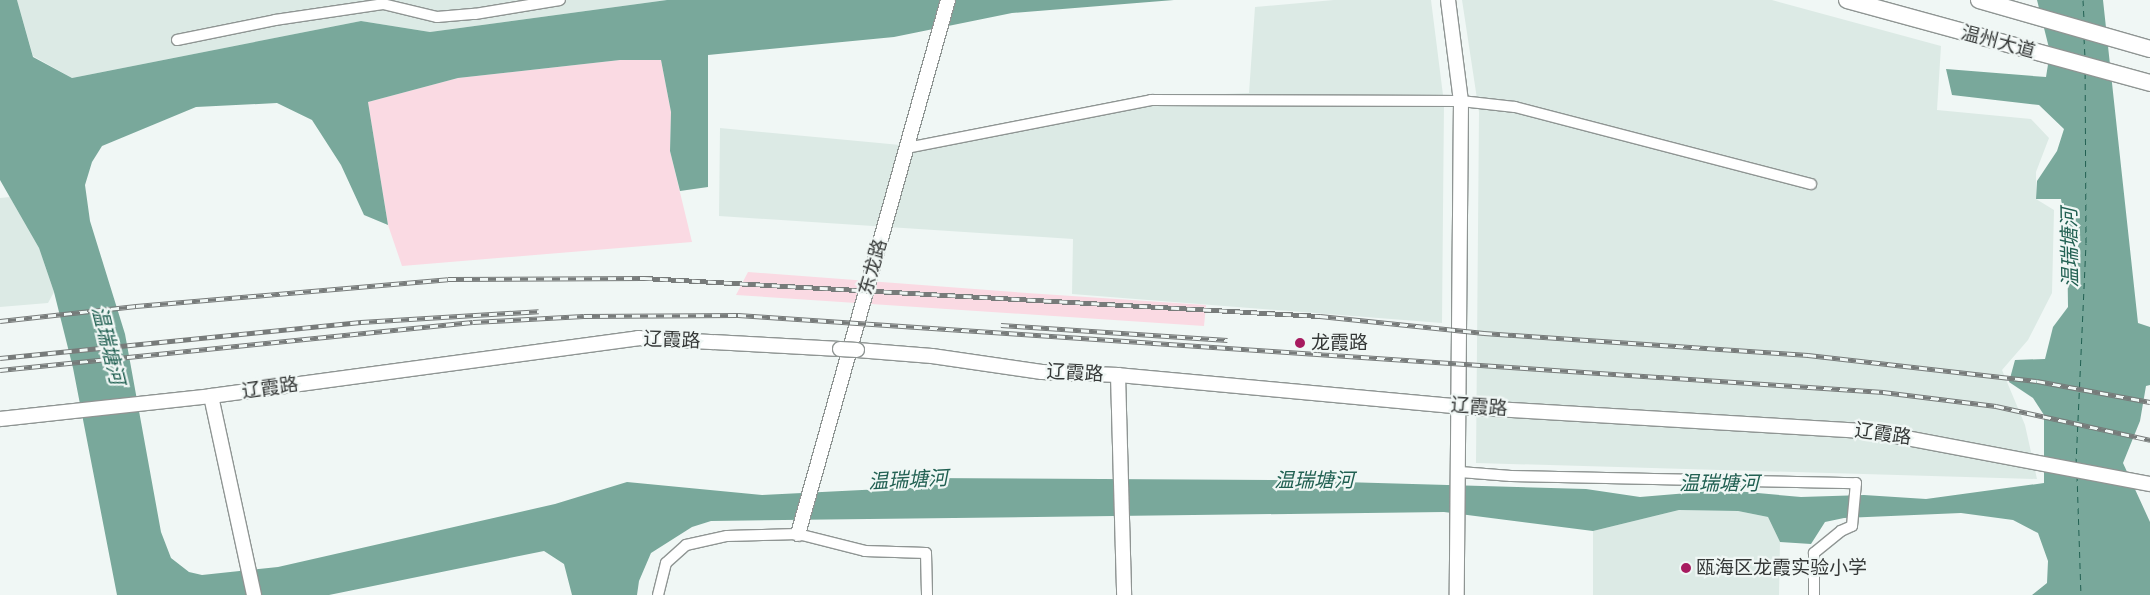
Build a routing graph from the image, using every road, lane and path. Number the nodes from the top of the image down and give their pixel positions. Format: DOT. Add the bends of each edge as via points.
graph roads {
  1 [pos="948,0"];
  2 [pos="1448,0"];
  3 [pos="1847,0"];
  4 [pos="1979,0"];
  5 [pos="553,1"];
  6 [pos="177,40"];
  7 [pos="2150,49"];
  8 [pos="2150,83"];
  9 [pos="1461,101"];
  10 [pos="907,148"];
  11 [pos="1811,184"];
  12 [pos="1118,375"];
  13 [pos="211,396"];
  14 [pos="1460,407"];
  15 [pos="0,419"];
  16 [pos="1460,472"];
  17 [pos="2150,484"];
  18 [pos="799,531"];
  19 [pos="254,595"];
  20 [pos="658,595"];
  21 [pos="927,595"];
  22 [pos="1124,595"];
  23 [pos="1457,595"];
  24 [pos="1814,595"];
  1 -- 10 [label="street, 东龙路"];
  2 -- 9 [label="street"];
  3 -- 8 [label="main road, 温州大道"];
  4 -- 7 [label="main road, 温州大道"];
  5 -- 6 [label="street" via="437,17 383,4 275,20"];
  9 -- 10 [label="street" via="1150,100"];
  9 -- 11 [label="street" via="1515,107"];
  9 -- 14 [label="street"];
  10 -- 18 [label="street, 东龙路"];
  12 -- 13 [label="street, 辽霞路, bridge" via="1042,372 932,356 857,350 638,338"];
  12 -- 14 [label="street, 辽霞路"];
  12 -- 22 [label="street"];
  13 -- 15 [label="street, 辽霞路"];
  13 -- 19 [label="street"];
  14 -- 16 [label="street"];
  14 -- 17 [label="street, 辽霞路" via="1868,431"];
  16 -- 23 [label="street"];
  16 -- 24 [label="street" via="1511,476 1856,483 1854,522 1814,553"];
  18 -- 20 [label="street" via="727,536 686,545 666,563"];
  18 -- 21 [label="street" via="865,551 926,554"];
}
